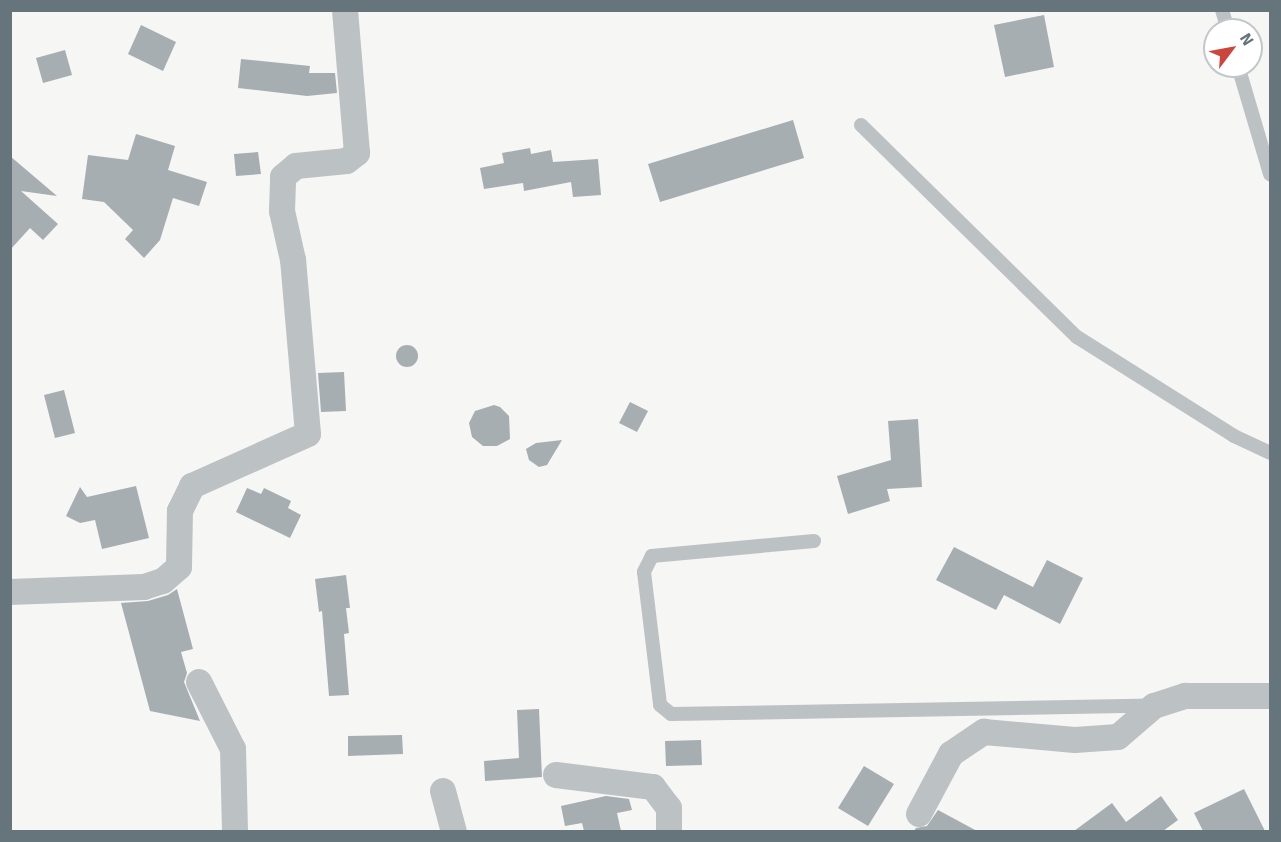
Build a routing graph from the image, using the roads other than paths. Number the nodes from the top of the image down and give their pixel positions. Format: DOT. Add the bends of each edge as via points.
graph roads {
  1 [pos="345,10"];
  2 [pos="1242,78"];
  3 [pos="861,125"];
  4 [pos="1270,174"];
  5 [pos="1270,453"];
  6 [pos="814,541"];
  7 [pos="10,592"];
  8 [pos="199,682"];
  9 [pos="1270,696"];
  10 [pos="1154,706"];
  11 [pos="556,775"];
  12 [pos="443,791"];
  13 [pos="919,814"];
  14 [pos="235,831"];
  15 [pos="454,831"];
  16 [pos="669,831"];
  1 -- 7 [label="street" via="357,153 347,161 296,166 283,177 282,211 292,260 308,434 192,486 180,511 179,567 163,581 144,587"];
  2 -- 4 [label="lane"];
  3 -- 5 [label="lane" via="1077,338 1234,436"];
  6 -- 10 [label="lane" via="652,556 644,572 660,705 671,714"];
  8 -- 14 [label="street" via="233,749"];
  9 -- 10 [label="street" via="1185,696"];
  10 -- 13 [label="street" via="1118,737 1075,740 984,732 951,754"];
  11 -- 16 [label="street" via="653,787 669,808"];
  12 -- 15 [label="street"];
}
